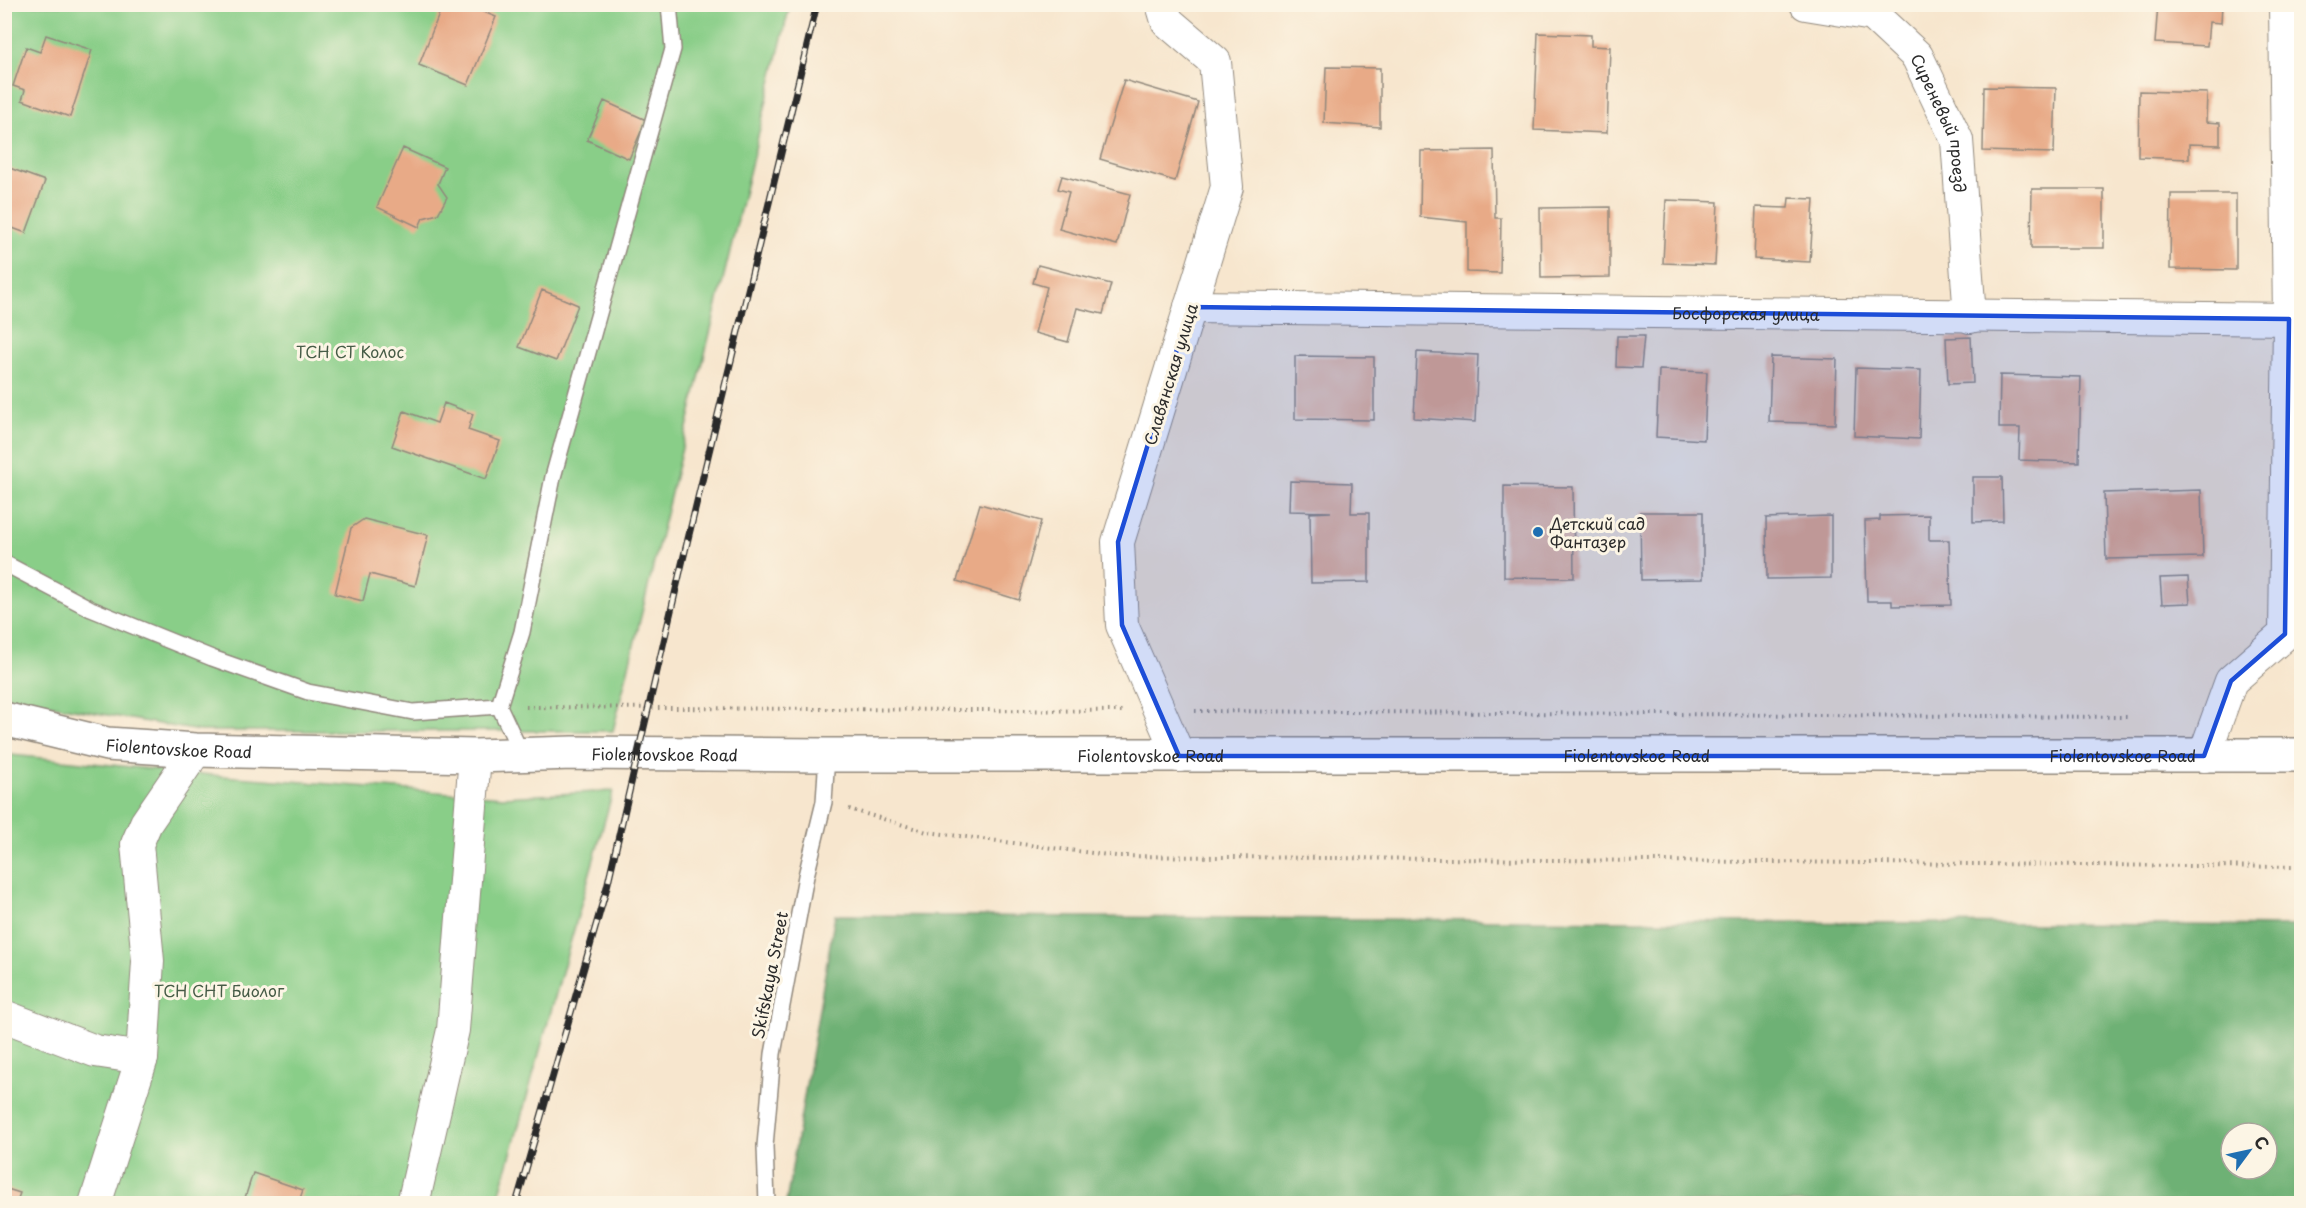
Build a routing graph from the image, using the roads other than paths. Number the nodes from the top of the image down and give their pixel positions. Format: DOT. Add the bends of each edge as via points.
graph roads {
  1 [pos="669,4"];
  2 [pos="1162,4"];
  3 [pos="1806,4"];
  4 [pos="2285,4"];
  5 [pos="1190,307"];
  6 [pos="1970,317"];
  7 [pos="2295,319"];
  8 [pos="4,563"];
  9 [pos="499,706"];
  10 [pos="4,719"];
  11 [pos="196,750"];
  12 [pos="522,754"];
  13 [pos="2301,755"];
  14 [pos="475,756"];
  15 [pos="827,756"];
  16 [pos="1179,756"];
  17 [pos="2204,756"];
  18 [pos="4,1016"];
  19 [pos="142,1058"];
  20 [pos="95,1203"];
  21 [pos="413,1203"];
  22 [pos="767,1203"];
  1 -- 9 [label="lane" via="673,49 553,477 522,632"];
  2 -- 5 [label="street, Славянская улица" via="1167,21 1215,62 1226,175 1227,187"];
  3 -- 6 [label="street, Сиреневый проезд" via="1873,15 1917,56 1957,140"];
  4 -- 7 [label="street"];
  5 -- 6 [label="street, Босфорская улица"];
  5 -- 16 [label="street, Славянская улица" via="1118,543 1122,625"];
  6 -- 7 [label="street, Босфорская улица"];
  7 -- 17 [label="street" via="2285,634 2231,681"];
  8 -- 9 [label="lane" via="91,609 308,692 413,712"];
  9 -- 12 [label="lane"];
  10 -- 11 [label="main road, Fiolentovskoe Road" via="107,744"];
  11 -- 14 [label="main road, Fiolentovskoe Road"];
  11 -- 19 [label="street" via="146,822 137,844 148,961"];
  12 -- 14 [label="main road, Fiolentovskoe Road"];
  12 -- 15 [label="main road, Fiolentovskoe Road"];
  13 -- 17 [label="main road, Fiolentovskoe Road"];
  14 -- 21 [label="street" via="453,1030"];
  15 -- 16 [label="main road, Fiolentovskoe Road"];
  15 -- 22 [label="lane, Skifskaya Street" via="824,802 773,1053 765,1146"];
  16 -- 17 [label="main road, Fiolentovskoe Road"];
  18 -- 19 [label="street" via="95,1051"];
  19 -- 20 [label="street"];
}
